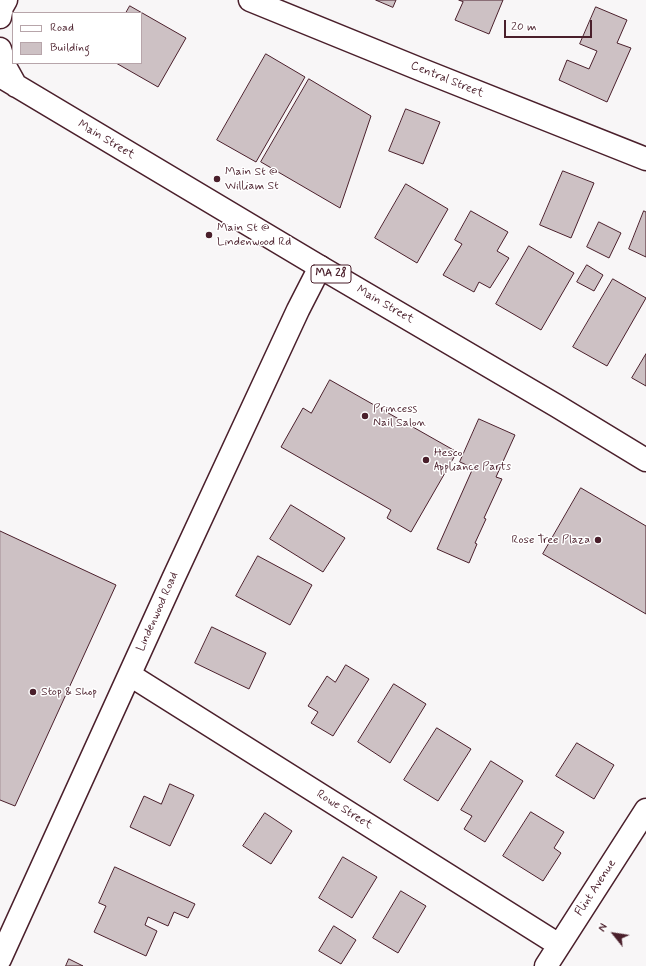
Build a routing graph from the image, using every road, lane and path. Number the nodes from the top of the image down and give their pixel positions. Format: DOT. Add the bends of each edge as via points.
graph roads {
  1 [pos="6,0"];
  2 [pos="250,0"];
  3 [pos="0,17"];
  4 [pos="0,49"];
  5 [pos="8,81"];
  6 [pos="646,159"];
  7 [pos="320,267"];
  8 [pos="646,460"];
  9 [pos="130,675"];
  10 [pos="646,810"];
  11 [pos="559,945"];
  12 [pos="0,959"];
  13 [pos="546,966"];
  1 -- 3 [label="street"];
  2 -- 6 [label="street, Central Street"];
  4 -- 5 [label="street"];
  5 -- 7 [label="street, Main Street / MA 28"];
  7 -- 8 [label="street, Main Street / MA 28"];
  7 -- 9 [label="street, Lindenwood Road"];
  9 -- 11 [label="street, Rowe Street"];
  9 -- 12 [label="street, Lindenwood Road"];
  10 -- 11 [label="street, Flint Avenue"];
  11 -- 13 [label="street, Flint Avenue"];
}
